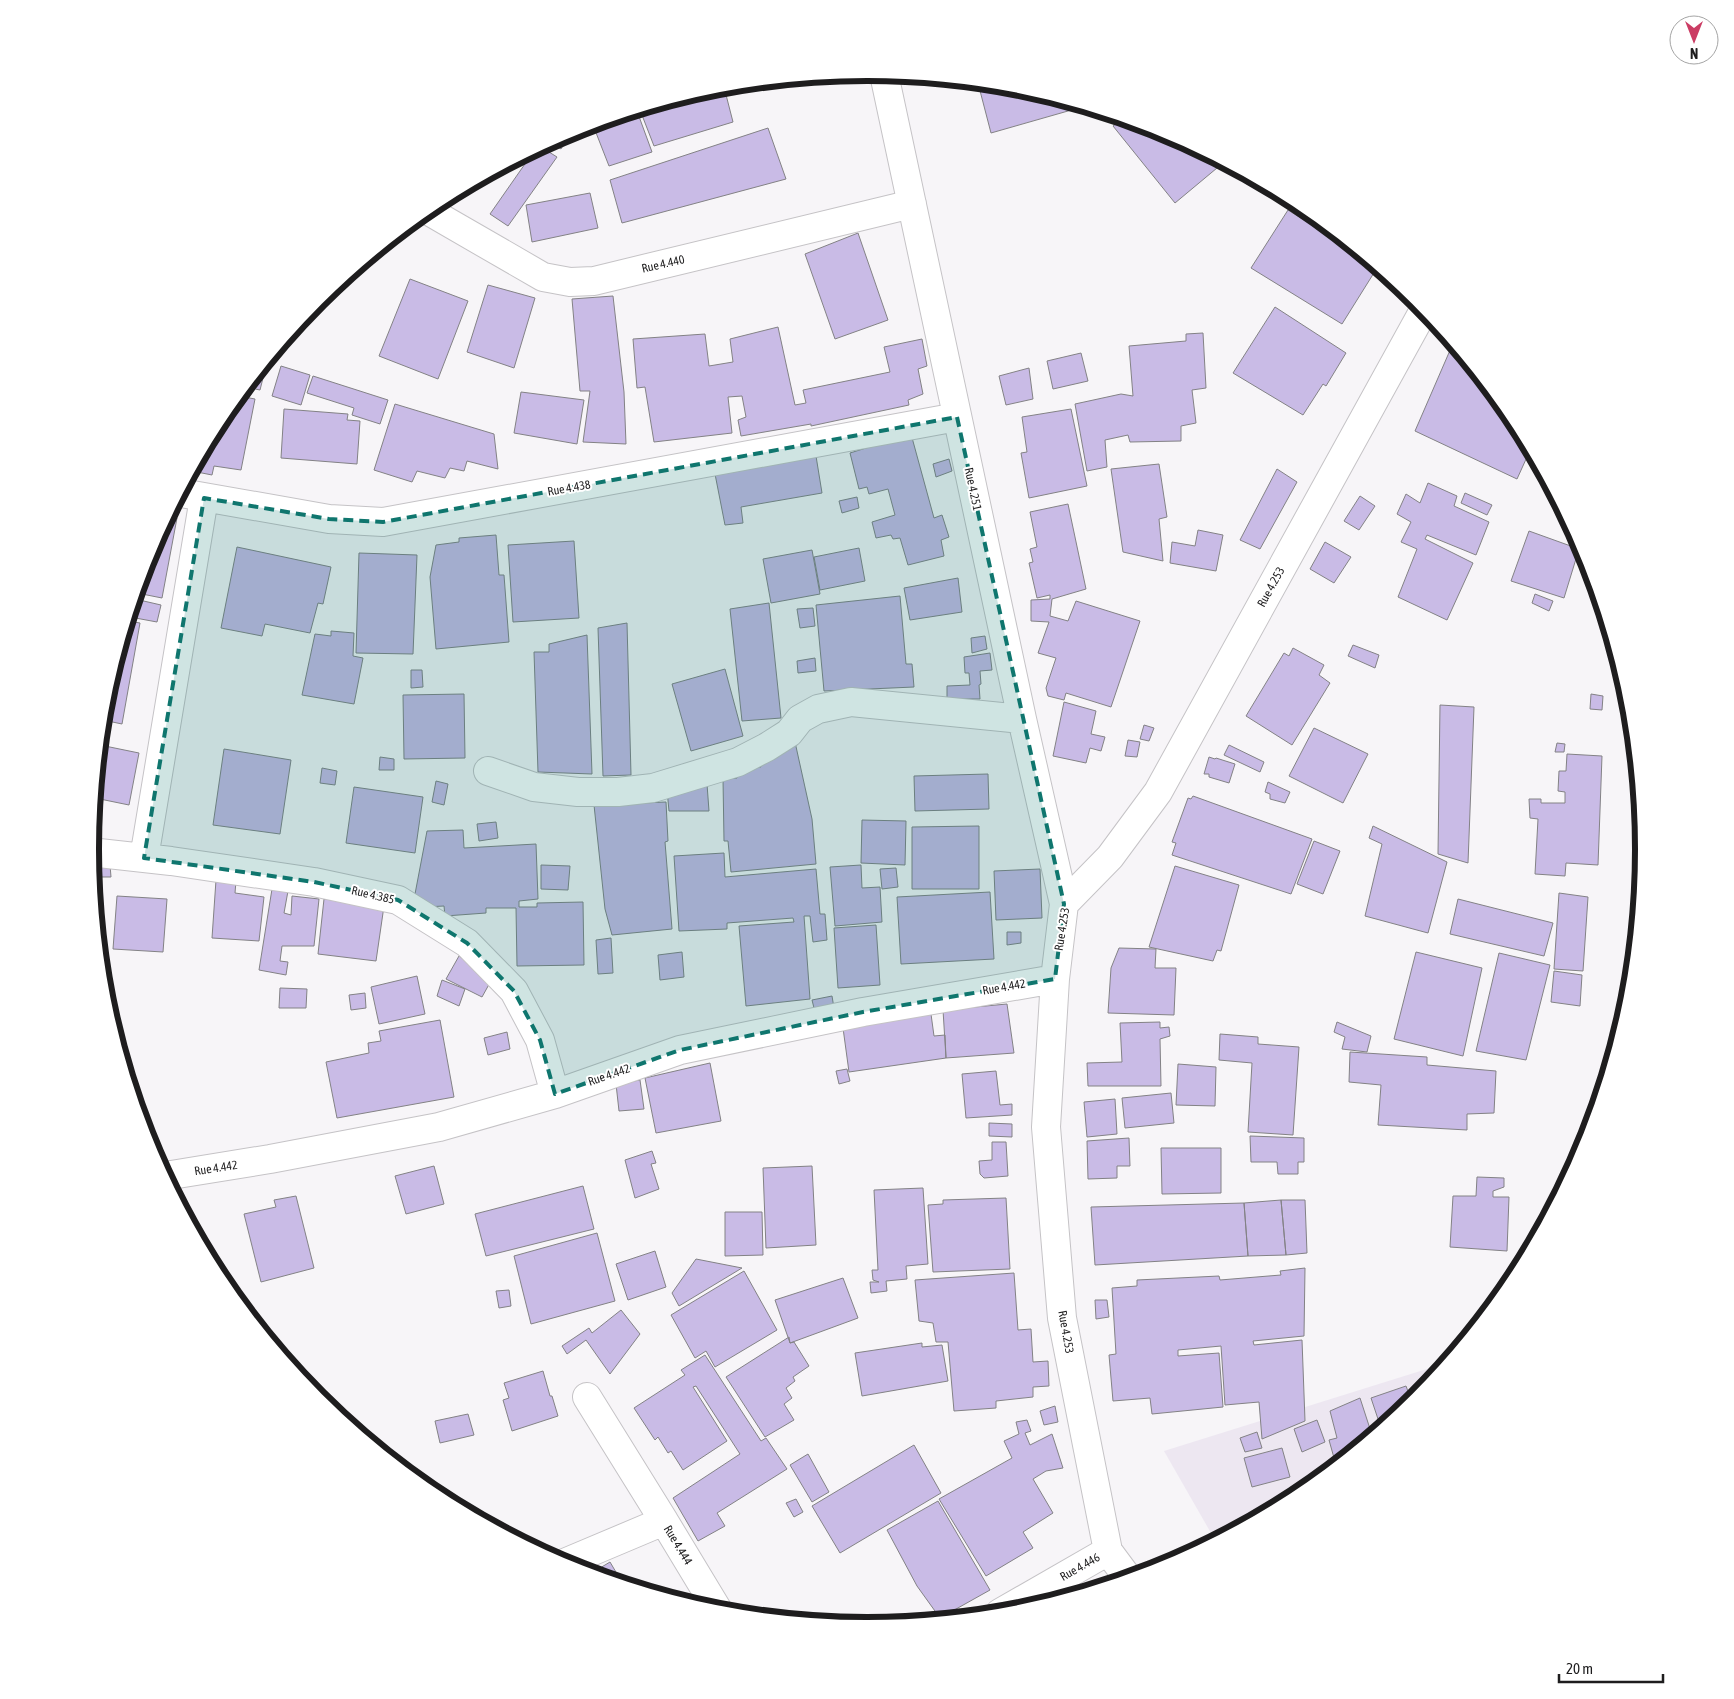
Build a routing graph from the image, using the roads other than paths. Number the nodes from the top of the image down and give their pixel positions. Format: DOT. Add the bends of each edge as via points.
graph roads {
  1 [pos="886,82"];
  2 [pos="912,204"];
  3 [pos="435,215"];
  4 [pos="1420,317"];
  5 [pos="957,417"];
  6 [pos="192,496"];
  7 [pos="1022,719"];
  8 [pos="488,771"];
  9 [pos="99,853"];
  10 [pos="144,858"];
  11 [pos="1064,904"];
  12 [pos="1055,979"];
  13 [pos="555,1094"];
  14 [pos="172,1175"];
  15 [pos="587,1397"];
  16 [pos="664,1521"];
  17 [pos="1108,1551"];
  18 [pos="573,1559"];
  19 [pos="1124,1573"];
  20 [pos="713,1602"];
  21 [pos="1018,1603"];
  1 -- 2 [label="street, Rue 4.251"];
  2 -- 3 [label="street, Rue 4.440" via="594,280 570,282 543,277"];
  2 -- 5 [label="street, Rue 4.251"];
  4 -- 11 [label="street, Rue 4.253" via="1158,792 1110,857"];
  5 -- 6 [label="street, Rue 4.438" via="383,522 328,519"];
  5 -- 7 [label="street, Rue 4.251"];
  6 -- 10 [label="street"];
  7 -- 8 [label="street" via="851,702 818,709 800,719 789,733 738,762 653,788 578,792 534,787"];
  7 -- 11 [label="street, Rue 4.251"];
  9 -- 10 [label="street, Rue 4.385"];
  10 -- 13 [label="street, Rue 4.385" via="314,882 398,900 467,943 514,991 540,1040"];
  11 -- 12 [label="street, Rue 4.253"];
  12 -- 13 [label="street, Rue 4.442" via="864,1012 680,1050"];
  12 -- 17 [label="street, Rue 4.253" via="1046,1127 1062,1318"];
  13 -- 14 [label="street, Rue 4.442" via="439,1127"];
  15 -- 16 [label="street"];
  16 -- 18 [label="street, Rue 4.444"];
  16 -- 20 [label="street, Rue 4.444"];
  17 -- 19 [label="street, Rue 4.253"];
  17 -- 21 [label="street, Rue 4.446"];
}
